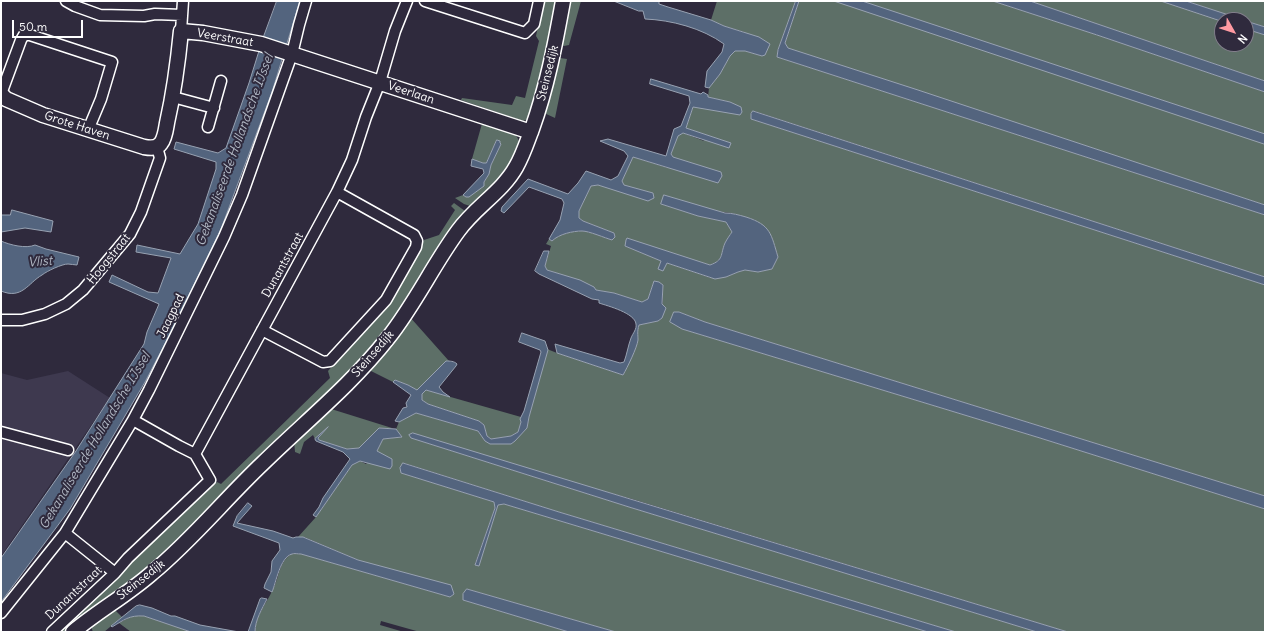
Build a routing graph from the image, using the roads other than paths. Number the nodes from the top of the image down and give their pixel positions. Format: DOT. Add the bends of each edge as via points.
graph roads {
  1 [pos="66,1"];
  2 [pos="183,1"];
  3 [pos="306,1"];
  4 [pos="407,1"];
  5 [pos="425,1"];
  6 [pos="539,1"];
  7 [pos="563,1"];
  8 [pos="182,15"];
  9 [pos="181,31"];
  10 [pos="288,53"];
  11 [pos="4,78"];
  12 [pos="221,82"];
  13 [pos="380,82"];
  14 [pos="1,94"];
  15 [pos="173,97"];
  16 [pos="214,108"];
  17 [pos="208,127"];
  18 [pos="88,130"];
  19 [pos="531,132"];
  20 [pos="157,147"];
  21 [pos="337,192"];
  22 [pos="1,320"];
  23 [pos="262,330"];
  24 [pos="133,420"];
  25 [pos="1,432"];
  26 [pos="68,450"];
  27 [pos="195,454"];
  28 [pos="65,533"];
  29 [pos="115,573"];
  30 [pos="1,613"];
  31 [pos="52,632"];
  32 [pos="73,632"];
  1 -- 8 [label="street" via="100,15"];
  2 -- 8 [label="street, Hoogstraat"];
  3 -- 10 [label="street, Jaagpad"];
  4 -- 13 [label="street, Dunantstraat"];
  5 -- 6 [label="street" via="525,33 534,24"];
  7 -- 19 [label="street, Steinsedijk" via="545,88"];
  8 -- 9 [label="street, Hoogstraat"];
  9 -- 10 [label="street, Veerstraat" via="261,44"];
  9 -- 15 [label="street, Hoogstraat"];
  10 -- 13 [label="street, Veerlaan"];
  10 -- 24 [label="street, Jaagpad" via="242,195 224,237"];
  11 -- 14 [label="street"];
  11 -- 18 [label="street" via="24,35 112,62"];
  12 -- 16 [label="street"];
  13 -- 19 [label="street, Veerlaan"];
  13 -- 21 [label="street, Dunantstraat" via="352,160"];
  14 -- 18 [label="street, Grote Haven" via="6,99 43,115"];
  15 -- 16 [label="street"];
  15 -- 20 [label="street, Hoogstraat" via="163,139"];
  16 -- 17 [label="street"];
  18 -- 20 [label="street, Grote Haven" via="149,148"];
  19 -- 32 [label="street, Steinsedijk" via="515,168 502,185 466,220 403,319 370,359 153,572"];
  20 -- 22 [label="street, Hoogstraat" via="160,158 141,212 130,234 83,290 66,304 45,314 22,320"];
  21 -- 23 [label="street, Dunantstraat"];
  21 -- 23 [label="street" via="414,235 417,241 416,248 386,300 330,361 323,362"];
  23 -- 27 [label="street, Dunantstraat"];
  24 -- 27 [label="street"];
  24 -- 28 [label="street, Jaagpad"];
  25 -- 26 [label="street"];
  27 -- 29 [label="street, Dunantstraat" via="210,480"];
  28 -- 29 [label="street, Dunantstraat"];
  28 -- 30 [label="street, Jaagpad"];
  29 -- 31 [label="street, Dunantstraat"];
}
